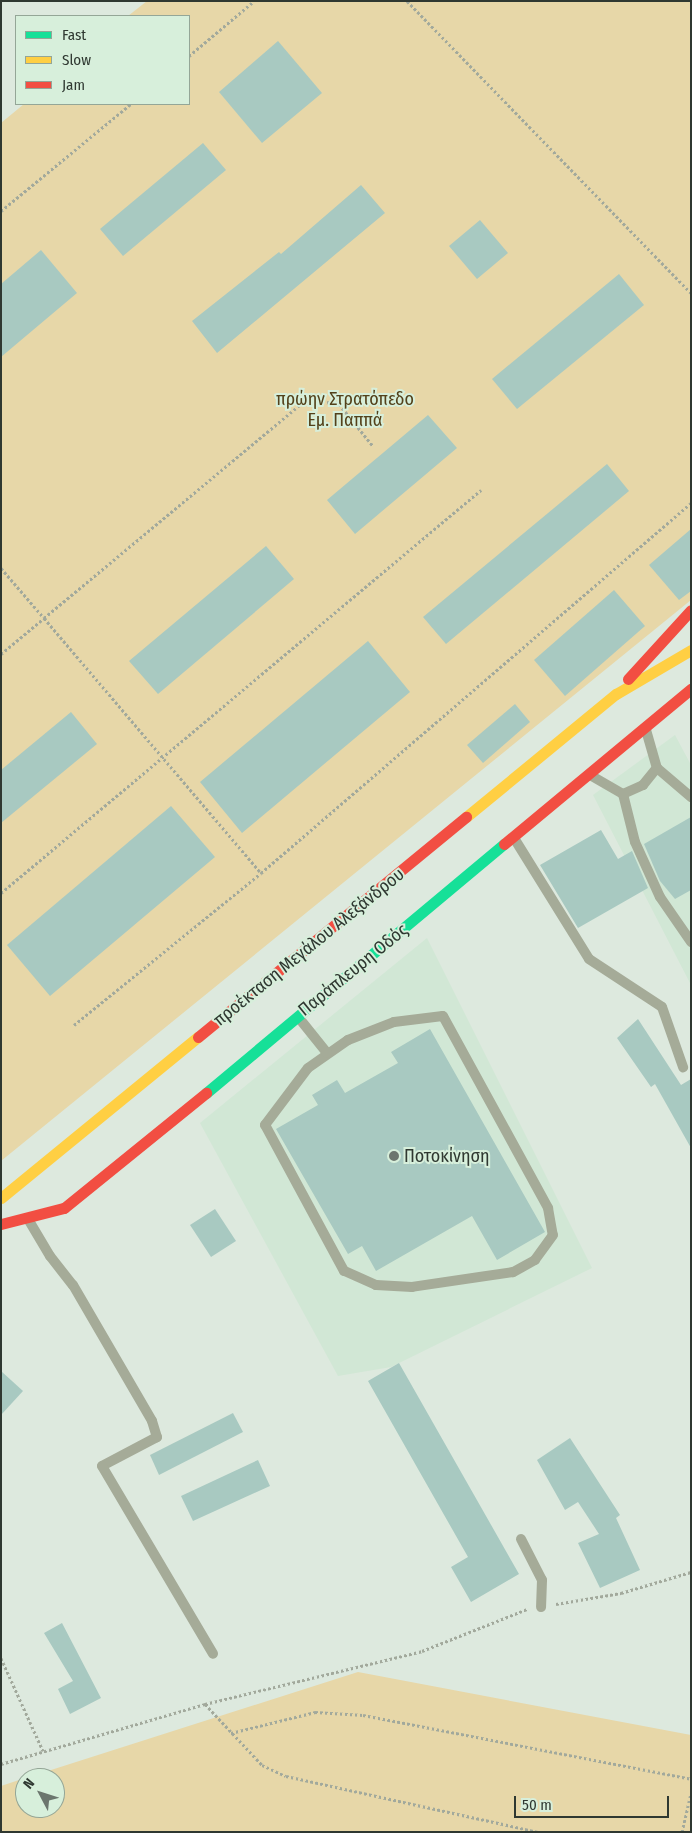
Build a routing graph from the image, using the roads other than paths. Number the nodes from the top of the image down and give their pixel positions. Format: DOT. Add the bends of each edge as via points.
graph roads {
  1 [pos="691,610"];
  2 [pos="691,650"];
  3 [pos="691,689"];
  4 [pos="616,694"];
  5 [pos="646,729"];
  6 [pos="657,768"];
  7 [pos="589,774"];
  8 [pos="624,794"];
  9 [pos="691,797"];
  10 [pos="514,837"];
  11 [pos="691,942"];
  12 [pos="297,1016"];
  13 [pos="327,1053"];
  14 [pos="683,1066"];
  15 [pos="1,1198"];
  16 [pos="28,1219"];
  17 [pos="1,1224"];
  18 [pos="521,1539"];
  19 [pos="540,1607"];
  20 [pos="213,1654"];
  1 -- 4 [label="main road, προέκταση Μεγάλου Αλεξάνδρου"];
  2 -- 4 [label="main road, προέκταση Μεγάλου Αλεξάνδρου"];
  3 -- 5 [label="main road, Παράπλευρη Οδός"];
  4 -- 15 [label="main road, προέκταση Μεγάλου Αλεξάνδρου"];
  5 -- 6 [label="lane"];
  5 -- 7 [label="main road, Παράπλευρη Οδός"];
  6 -- 8 [label="lane" via="643,785"];
  6 -- 9 [label="lane"];
  7 -- 8 [label="lane"];
  7 -- 10 [label="main road, Παράπλευρη Οδός"];
  8 -- 11 [label="lane" via="638,850 660,897"];
  10 -- 12 [label="main road, Παράπλευρη Οδός"];
  10 -- 14 [label="lane" via="589,959 662,1007"];
  12 -- 13 [label="lane"];
  12 -- 16 [label="main road, Παράπλευρη Οδός" via="98,1183 64,1208"];
  13 -- 13 [label="lane" via="292,1086 265,1125 344,1271 376,1285 412,1287 513,1272 540,1255 552,1236 548,1208 443,1016 394,1022"];
  16 -- 17 [label="main road, Παράπλευρη Οδός"];
  16 -- 20 [label="lane" via="50,1256 74,1285 152,1421 157,1436 102,1466"];
  18 -- 19 [label="lane" via="542,1580"];
}
